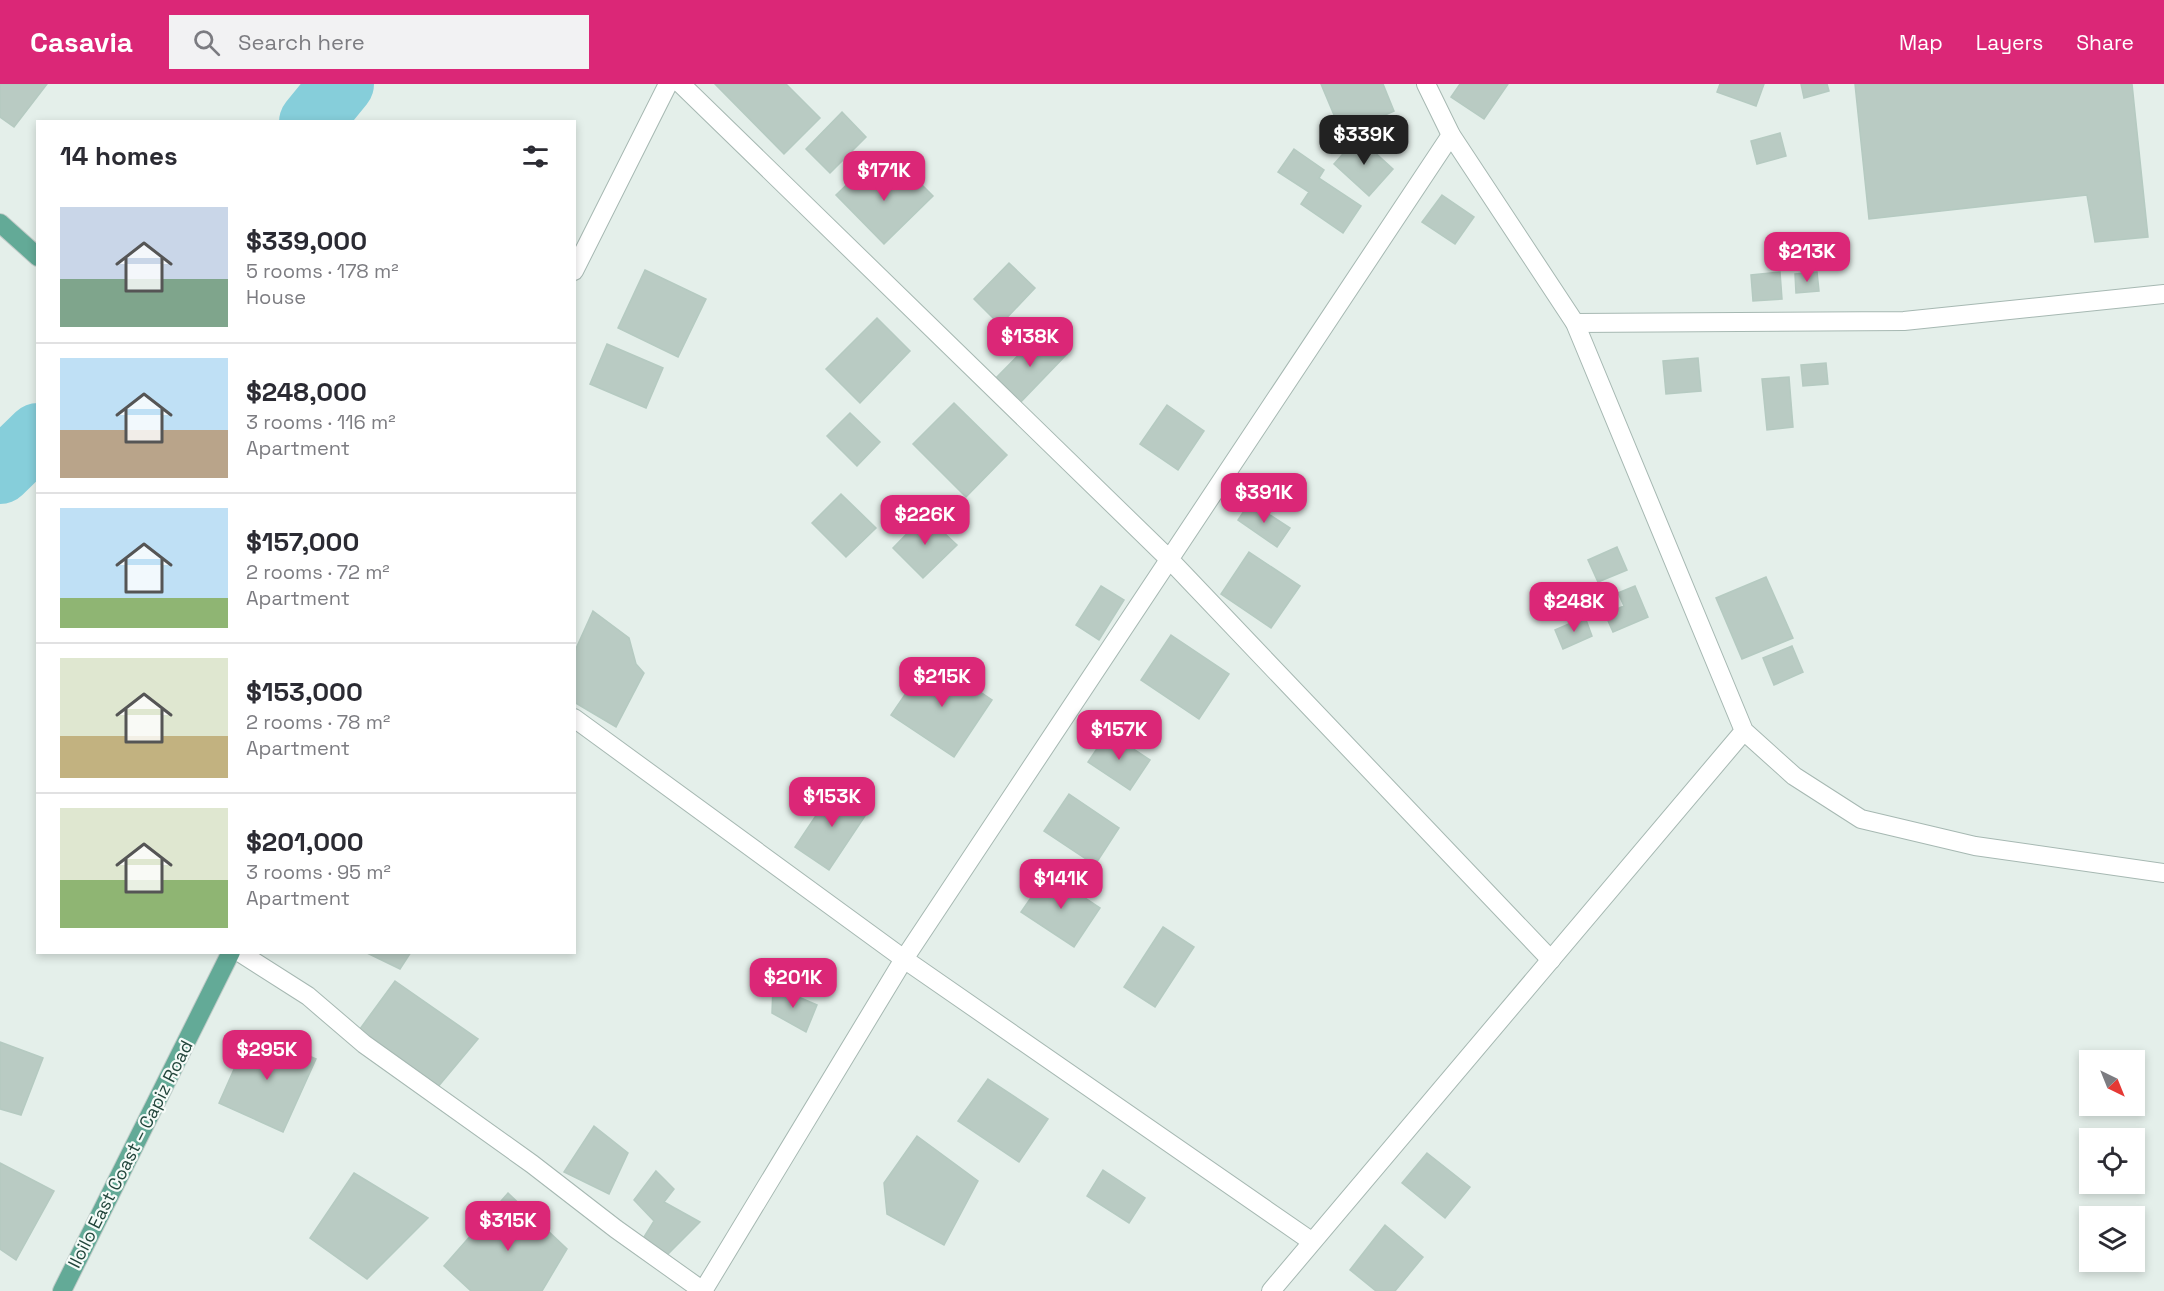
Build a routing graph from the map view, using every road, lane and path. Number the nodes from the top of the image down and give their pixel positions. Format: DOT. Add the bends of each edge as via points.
graph roads {
  1 [pos="668,84"];
  2 [pos="681,84"];
  3 [pos="1426,84"];
  4 [pos="1451,135"];
  5 [pos="0,223"];
  6 [pos="36,255"];
  7 [pos="576,267"];
  8 [pos="2164,294"];
  9 [pos="1575,323"];
  10 [pos="1170,560"];
  11 [pos="576,719"];
  12 [pos="1744,731"];
  13 [pos="2164,873"];
  14 [pos="230,954"];
  15 [pos="242,954"];
  16 [pos="904,959"];
  17 [pos="1551,960"];
  18 [pos="1311,1241"];
  19 [pos="62,1291"];
  20 [pos="1271,1291"];
  1 -- 7 [label="street"];
  2 -- 10 [label="street"];
  3 -- 4 [label="street"];
  4 -- 9 [label="street"];
  4 -- 10 [label="street"];
  5 -- 6 [label="main road"];
  8 -- 9 [label="street" via="1904,321"];
  9 -- 12 [label="street"];
  10 -- 16 [label="street"];
  10 -- 17 [label="street"];
  11 -- 16 [label="street"];
  12 -- 13 [label="street" via="1794,776 1861,819 1975,846"];
  12 -- 17 [label="street"];
  14 -- 19 [label="main road, Iloilo East Coast – Capiz Road"];
  15 -- 16 [label="street" via="308,996 364,1044 702,1291"];
  16 -- 18 [label="street"];
  17 -- 18 [label="street"];
  18 -- 20 [label="street"];
}
